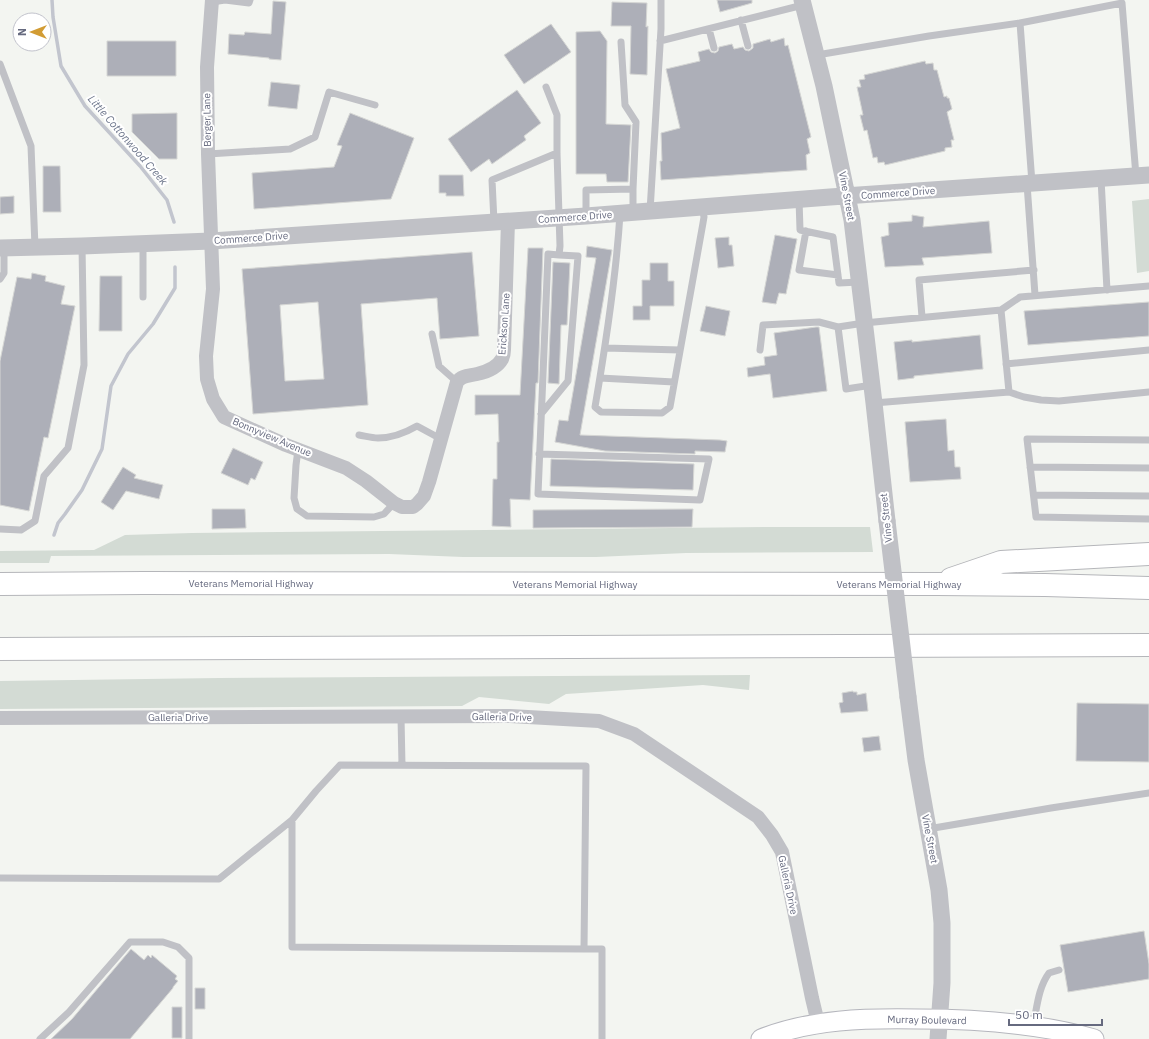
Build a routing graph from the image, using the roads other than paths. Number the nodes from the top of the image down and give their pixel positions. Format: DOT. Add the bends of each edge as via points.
graph roads {
  1 [pos="250,0"];
  2 [pos="661,0"];
  3 [pos="212,1"];
  4 [pos="803,2"];
  5 [pos="741,20"];
  6 [pos="1020,23"];
  7 [pos="708,29"];
  8 [pos="660,41"];
  9 [pos="620,42"];
  10 [pos="748,46"];
  11 [pos="714,48"];
  12 [pos="817,55"];
  13 [pos="0,64"];
  14 [pos="546,87"];
  15 [pos="375,105"];
  16 [pos="556,153"];
  17 [pos="208,154"];
  18 [pos="1143,176"];
  19 [pos="1101,179"];
  20 [pos="1030,184"];
  21 [pos="633,189"];
  22 [pos="848,196"];
  23 [pos="799,199"];
  24 [pos="702,206"];
  25 [pos="650,211"];
  26 [pos="626,213"];
  27 [pos="586,216"];
  28 [pos="559,218"];
  29 [pos="501,222"];
  30 [pos="806,231"];
  31 [pos="212,241"];
  32 [pos="143,244"];
  33 [pos="82,246"];
  34 [pos="35,247"];
  35 [pos="2,248"];
  36 [pos="559,255"];
  37 [pos="1034,270"];
  38 [pos="838,275"];
  39 [pos="0,279"];
  40 [pos="860,282"];
  41 [pos="1149,286"];
  42 [pos="1107,290"];
  43 [pos="1035,295"];
  44 [pos="143,297"];
  45 [pos="1001,310"];
  46 [pos="922,317"];
  47 [pos="864,322"];
  48 [pos="838,327"];
  49 [pos="432,334"];
  50 [pos="605,348"];
  51 [pos="680,350"];
  52 [pos="760,350"];
  53 [pos="1149,350"];
  54 [pos="1006,364"];
  55 [pos="600,378"];
  56 [pos="457,382"];
  57 [pos="674,382"];
  58 [pos="872,385"];
  59 [pos="1009,392"];
  60 [pos="1149,392"];
  61 [pos="874,403"];
  62 [pos="541,414"];
  63 [pos="359,435"];
  64 [pos="441,439"];
  65 [pos="1149,440"];
  66 [pos="298,450"];
  67 [pos="539,454"];
  68 [pos="1030,467"];
  69 [pos="1149,468"];
  70 [pos="1034,495"];
  71 [pos="1149,496"];
  72 [pos="394,503"];
  73 [pos="1149,519"];
  74 [pos="0,529"];
  75 [pos="1149,554"];
  76 [pos="0,584"];
  77 [pos="937,584"];
  78 [pos="1149,588"];
  79 [pos="1149,644"];
  80 [pos="0,649"];
  81 [pos="401,717"];
  82 [pos="0,718"];
  83 [pos="402,766"];
  84 [pos="1149,793"];
  85 [pos="292,820"];
  86 [pos="927,829"];
  87 [pos="0,878"];
  88 [pos="584,949"];
  89 [pos="1058,970"];
  90 [pos="940,1019"];
  91 [pos="818,1023"];
  92 [pos="1033,1026"];
  93 [pos="1060,1035"];
  94 [pos="40,1039"];
  95 [pos="189,1039"];
  96 [pos="602,1039"];
  97 [pos="761,1039"];
  98 [pos="938,1039"];
  99 [pos="1094,1039"];
  1 -- 3 [label="lane" via="249,3"];
  2 -- 8 [label="lane"];
  3 -- 17 [label="street, Berger Lane" via="206,67"];
  4 -- 5 [label="lane"];
  4 -- 12 [label="street, Vine Street"];
  5 -- 7 [label="lane"];
  5 -- 10 [label="lane"];
  6 -- 12 [label="lane"];
  6 -- 18 [label="lane" via="1122,4"];
  6 -- 20 [label="lane"];
  7 -- 8 [label="lane"];
  7 -- 11 [label="lane"];
  8 -- 25 [label="lane"];
  9 -- 21 [label="lane" via="625,105 636,122"];
  12 -- 22 [label="street, Vine Street"];
  13 -- 34 [label="lane" via="31,146"];
  14 -- 16 [label="lane" via="557,115"];
  15 -- 17 [label="lane" via="329,92 314,136 290,149"];
  16 -- 28 [label="lane"];
  16 -- 29 [label="lane" via="492,180"];
  17 -- 31 [label="street, Berger Lane"];
  18 -- 19 [label="street, Commerce Drive"];
  19 -- 20 [label="street, Commerce Drive"];
  19 -- 42 [label="lane"];
  20 -- 22 [label="street, Commerce Drive"];
  20 -- 37 [label="lane"];
  21 -- 26 [label="lane"];
  21 -- 27 [label="lane" via="586,190"];
  22 -- 23 [label="street, Commerce Drive"];
  22 -- 40 [label="street, Vine Street"];
  23 -- 24 [label="street, Commerce Drive"];
  23 -- 30 [label="lane" via="800,230"];
  24 -- 25 [label="street, Commerce Drive"];
  24 -- 51 [label="lane" via="704,217"];
  25 -- 26 [label="street, Commerce Drive"];
  26 -- 27 [label="street, Commerce Drive"];
  26 -- 50 [label="lane"];
  27 -- 28 [label="street, Commerce Drive"];
  28 -- 29 [label="street, Commerce Drive"];
  28 -- 36 [label="lane"];
  29 -- 31 [label="street, Commerce Drive"];
  29 -- 56 [label="street, Erickson Lane" via="504,350 502,359 496,366 477,374 460,377"];
  30 -- 38 [label="lane" via="833,237"];
  30 -- 38 [label="lane" via="799,270"];
  31 -- 32 [label="street, Commerce Drive"];
  31 -- 66 [label="street, Bonnyview Avenue" via="213,289 206,379 213,399 224,417"];
  32 -- 33 [label="street, Commerce Drive"];
  32 -- 44 [label="lane"];
  33 -- 34 [label="street, Commerce Drive"];
  33 -- 74 [label="lane" via="84,364 68,448 44,476 35,521 21,530"];
  34 -- 35 [label="street, Commerce Drive"];
  35 -- 39 [label="lane" via="4,274"];
  36 -- 62 [label="lane" via="548,254"];
  36 -- 62 [label="lane" via="578,256 568,381"];
  37 -- 43 [label="lane"];
  37 -- 46 [label="lane" via="919,280"];
  38 -- 40 [label="lane" via="839,283"];
  40 -- 47 [label="street, Vine Street"];
  41 -- 42 [label="lane"];
  42 -- 43 [label="lane"];
  43 -- 45 [label="lane" via="1020,297"];
  45 -- 46 [label="lane"];
  45 -- 54 [label="lane"];
  46 -- 47 [label="lane"];
  47 -- 48 [label="lane"];
  47 -- 58 [label="street, Vine Street"];
  48 -- 52 [label="lane" via="819,322 763,325"];
  48 -- 58 [label="lane" via="846,389"];
  49 -- 56 [label="lane" via="439,366"];
  50 -- 51 [label="lane"];
  50 -- 55 [label="lane"];
  51 -- 57 [label="lane"];
  53 -- 54 [label="lane"];
  54 -- 59 [label="lane"];
  55 -- 57 [label="lane"];
  55 -- 57 [label="lane" via="595,407 600,412 662,413 670,407"];
  56 -- 64 [label="street"];
  58 -- 61 [label="street, Vine Street"];
  59 -- 60 [label="lane" via="1024,397 1059,401"];
  59 -- 61 [label="lane"];
  61 -- 86 [label="street, Vine Street, bridge" via="886,521"];
  62 -- 67 [label="lane"];
  63 -- 64 [label="lane" via="390,437 417,426"];
  64 -- 72 [label="street, Bonnyview Avenue" via="424,496 413,507 402,507"];
  65 -- 68 [label="lane" via="1027,439"];
  66 -- 72 [label="street, Bonnyview Avenue" via="346,468"];
  66 -- 72 [label="lane" via="294,498 297,509 307,516 374,517 384,514"];
  67 -- 67 [label="lane" via="538,494 692,500 700,500 709,459"];
  68 -- 69 [label="lane"];
  68 -- 70 [label="lane"];
  70 -- 71 [label="lane"];
  70 -- 73 [label="lane" via="1036,517"];
  75 -- 77 [label="highway" via="1001,562"];
  76 -- 77 [label="highway, Veterans Memorial Highway"];
  77 -- 78 [label="highway, Veterans Memorial Highway"];
  79 -- 80 [label="highway"];
  81 -- 82 [label="street, Galleria Drive"];
  81 -- 83 [label="lane"];
  81 -- 91 [label="street, Galleria Drive" via="510,716 599,721 634,734 758,817 782,852"];
  83 -- 85 [label="lane" via="340,765"];
  83 -- 88 [label="lane" via="586,766"];
  84 -- 86 [label="lane"];
  85 -- 87 [label="lane" via="219,879"];
  85 -- 88 [label="lane" via="292,947"];
  86 -- 90 [label="street, Vine Street" via="939,890 942,923"];
  88 -- 96 [label="lane" via="602,949"];
  89 -- 92 [label="lane" via="1049,973 1044,979"];
  90 -- 91 [label="main road, Murray Boulevard" via="858,1019"];
  90 -- 92 [label="main road, Murray Boulevard"];
  90 -- 98 [label="street, Vine Street"];
  91 -- 97 [label="main road, Murray Boulevard"];
  92 -- 93 [label="main road, Murray Boulevard"];
  93 -- 99 [label="main road, Murray Boulevard"];
  94 -- 95 [label="lane" via="69,1012 130,942 163,942 178,947 189,958"];
}
